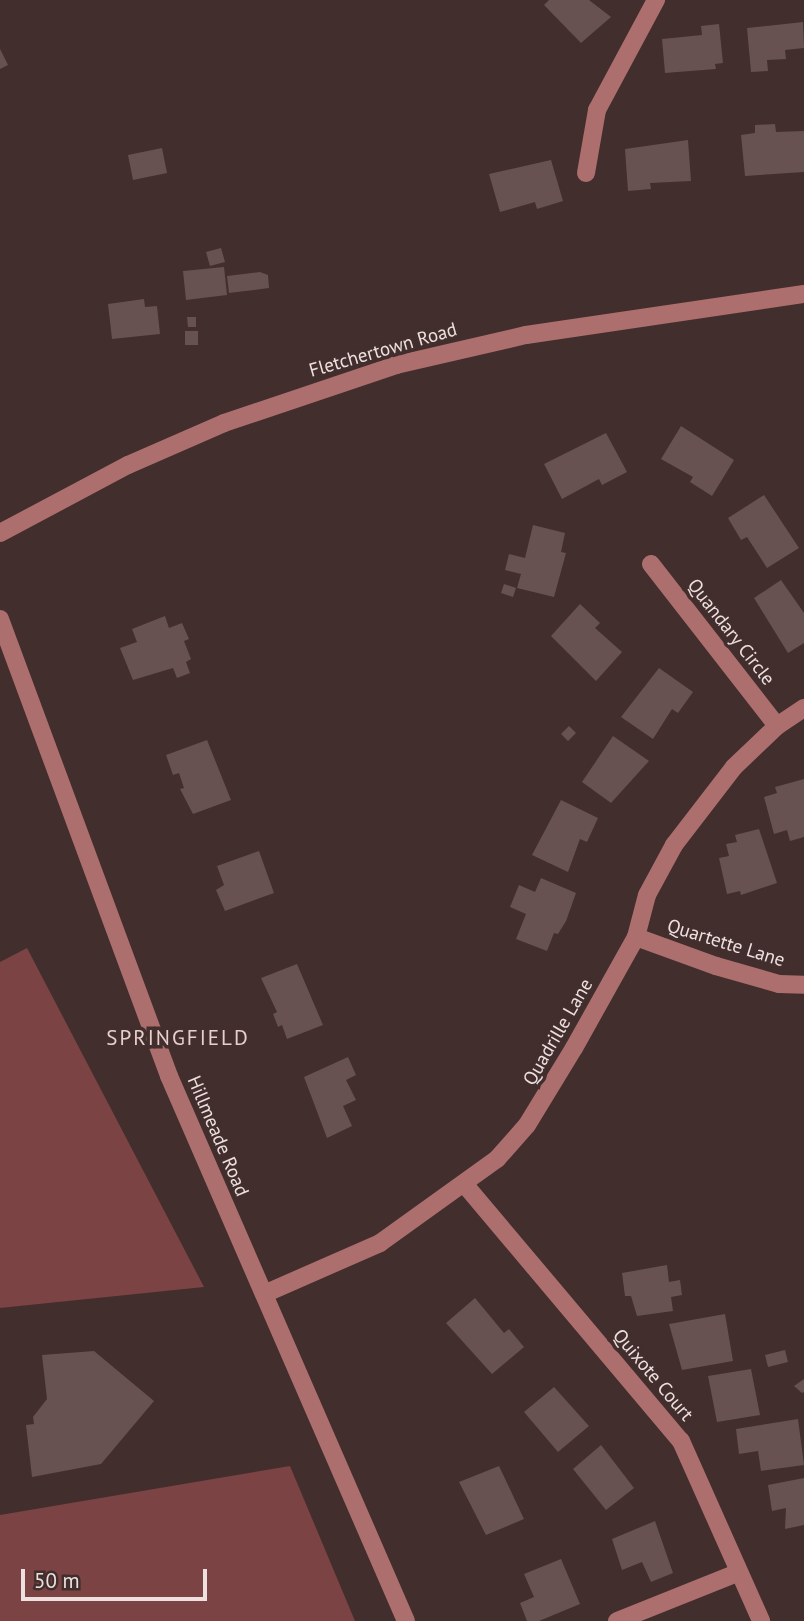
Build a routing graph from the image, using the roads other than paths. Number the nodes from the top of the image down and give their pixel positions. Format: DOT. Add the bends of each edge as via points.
graph roads {
  1 [pos="656,0"];
  2 [pos="586,173"];
  3 [pos="804,294"];
  4 [pos="0,533"];
  5 [pos="651,564"];
  6 [pos="0,619"];
  7 [pos="804,708"];
  8 [pos="777,726"];
  9 [pos="636,937"];
  10 [pos="804,985"];
  11 [pos="466,1186"];
  12 [pos="264,1294"];
  13 [pos="737,1573"];
  14 [pos="406,1621"];
  15 [pos="618,1621"];
  16 [pos="761,1621"];
  1 -- 2 [label="street" via="597,110"];
  3 -- 4 [label="street, Fletchertown Road" via="526,335 396,365 224,423 128,465"];
  5 -- 8 [label="street, Quandary Circle"];
  6 -- 12 [label="street, Hillmeade Road" via="164,1065"];
  7 -- 8 [label="street, Quadrille Lane"];
  8 -- 9 [label="street, Quadrille Lane" via="734,767 674,845 647,895"];
  9 -- 10 [label="street, Quartette Lane" via="716,966 779,984"];
  9 -- 11 [label="street, Quadrille Lane" via="527,1125"];
  11 -- 12 [label="street, Quadrille Lane" via="380,1243"];
  11 -- 13 [label="street, Quixote Court" via="681,1441"];
  12 -- 14 [label="street, Hillmeade Road"];
  13 -- 15 [label="street"];
  13 -- 16 [label="street, Quixote Court"];
}
